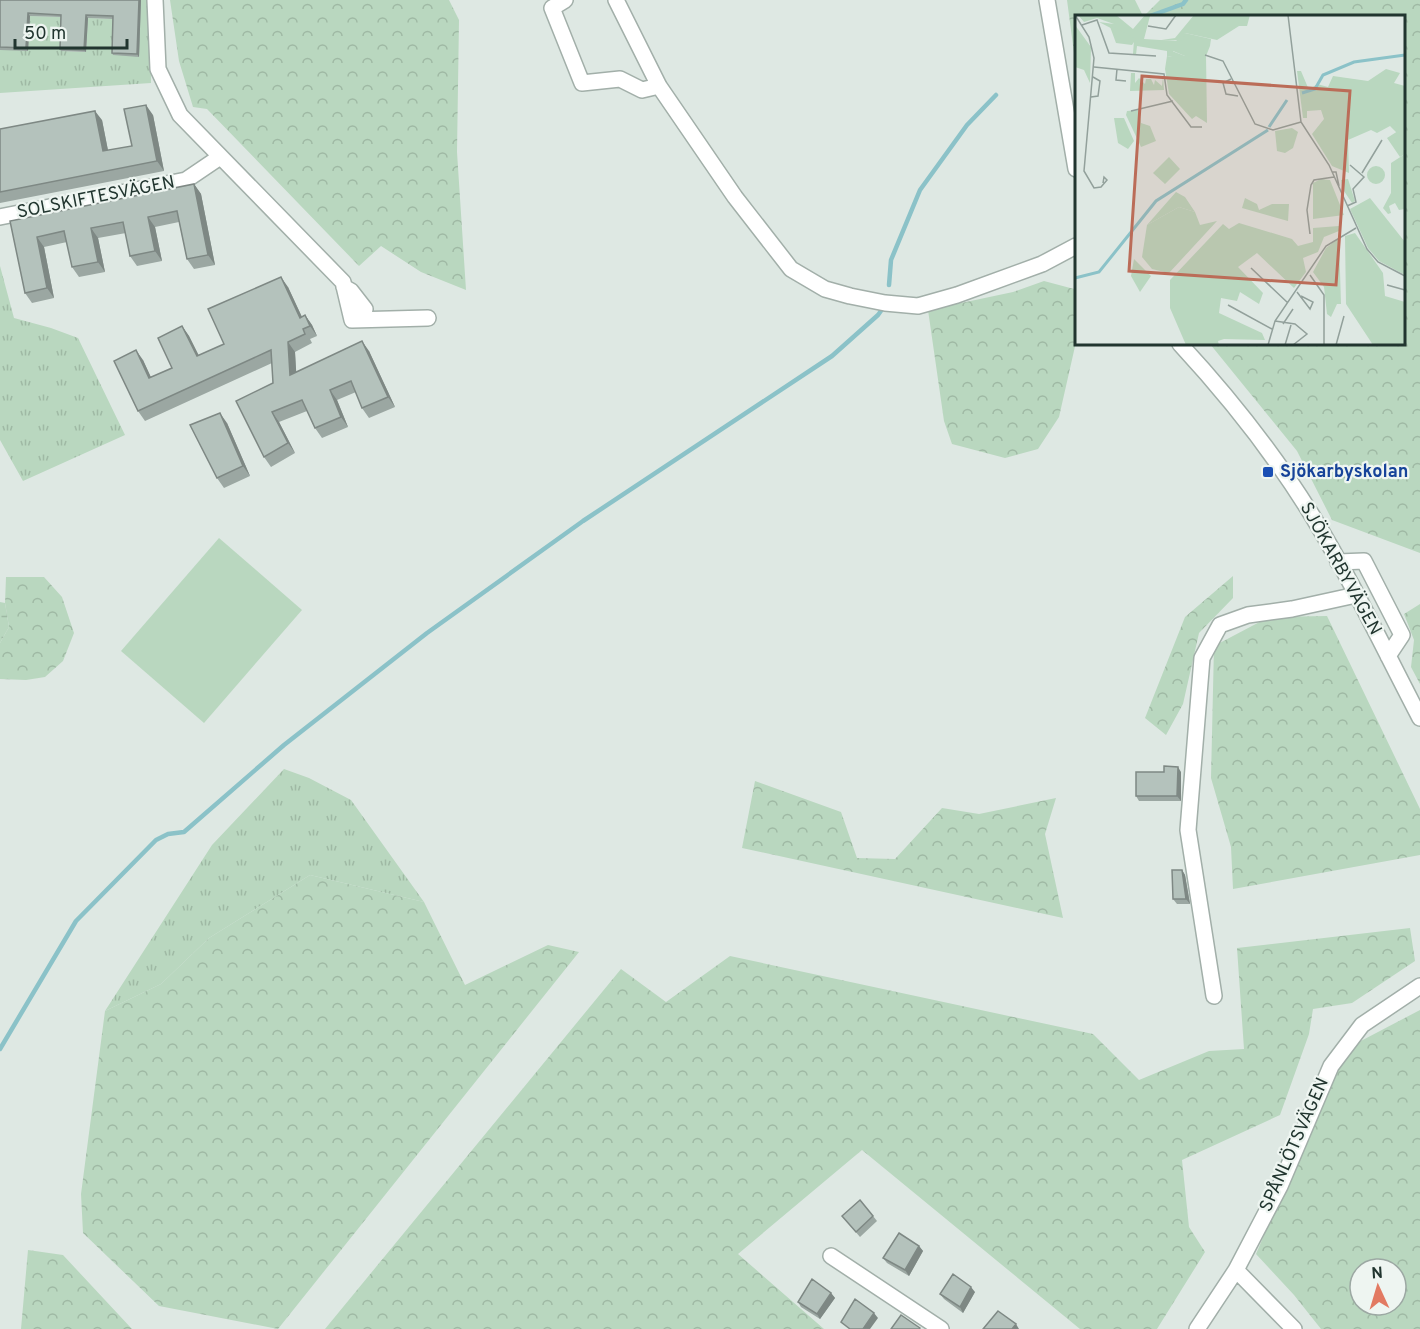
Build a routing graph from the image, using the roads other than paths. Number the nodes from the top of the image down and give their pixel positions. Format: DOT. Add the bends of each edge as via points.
graph roads {
  1 [pos="155,0"];
  2 [pos="564,0"];
  3 [pos="616,0"];
  4 [pos="1047,0"];
  5 [pos="659,86"];
  6 [pos="220,157"];
  7 [pos="1075,158"];
  8 [pos="0,217"];
  9 [pos="1075,247"];
  10 [pos="428,318"];
  11 [pos="1181,345"];
  12 [pos="1338,562"];
  13 [pos="1356,595"];
  14 [pos="1388,656"];
  15 [pos="1420,718"];
  16 [pos="1420,986"];
  17 [pos="1214,996"];
  18 [pos="831,1256"];
  19 [pos="1236,1270"];
  20 [pos="941,1329"];
  21 [pos="1197,1329"];
  22 [pos="1294,1329"];
  1 -- 6 [label="street" via="158,69 180,115"];
  2 -- 5 [label="street" via="552,8 582,83 620,79 642,90"];
  3 -- 5 [label="street"];
  4 -- 7 [label="street"];
  5 -- 9 [label="street" via="735,197 790,268 825,289 918,306 1042,264"];
  6 -- 8 [label="street, SOLSKIFTESVÄGEN" via="186,180"];
  6 -- 10 [label="street" via="343,282 355,320"];
  11 -- 12 [label="street, SJÖKARBYVÄGEN" via="1223,390 1281,468"];
  12 -- 13 [label="street, SJÖKARBYVÄGEN"];
  12 -- 14 [label="street" via="1364,561 1386,602 1402,635"];
  13 -- 14 [label="street, SJÖKARBYVÄGEN"];
  13 -- 17 [label="street" via="1248,615 1220,625 1202,658 1188,830"];
  14 -- 15 [label="street, SJÖKARBYVÄGEN"];
  16 -- 19 [label="street, SPÅNLÖTSVÄGEN" via="1362,1025 1331,1066 1280,1186"];
  18 -- 20 [label="street"];
  19 -- 21 [label="street, SPÅNLÖTSVÄGEN"];
  19 -- 22 [label="street"];
}
